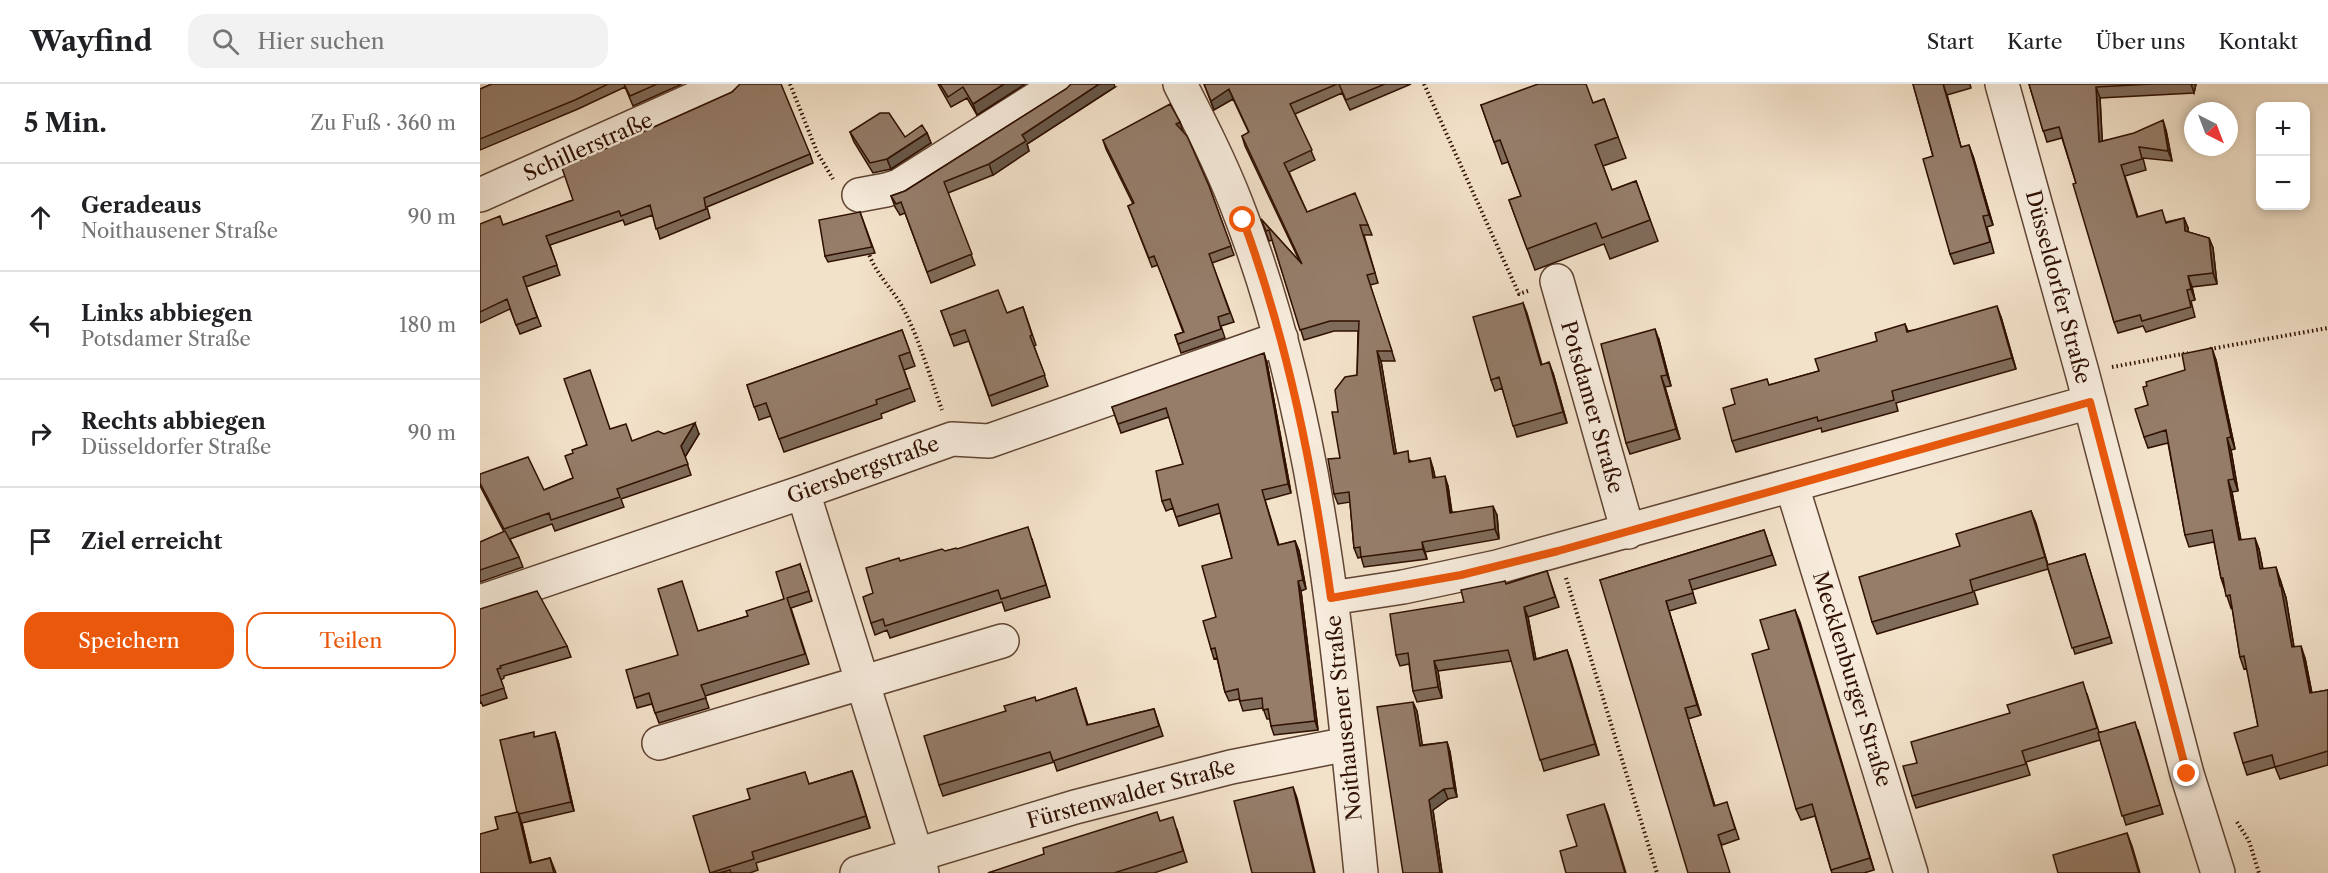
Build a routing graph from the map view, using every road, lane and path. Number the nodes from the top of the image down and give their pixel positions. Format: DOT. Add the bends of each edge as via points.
graph roads {
  1 [pos="728,84"];
  2 [pos="790,84"];
  3 [pos="1060,84"];
  4 [pos="1180,84"];
  5 [pos="1424,84"];
  6 [pos="2002,84"];
  7 [pos="480,195"];
  8 [pos="859,195"];
  9 [pos="866,240"];
  10 [pos="1557,281"];
  11 [pos="2328,327"];
  12 [pos="1281,338"];
  13 [pos="2086,387"];
  14 [pos="952,439"];
  15 [pos="1792,486"];
  16 [pos="803,492"];
  17 [pos="1628,532"];
  18 [pos="1558,551"];
  19 [pos="1331,598"];
  20 [pos="480,602"];
  21 [pos="1002,641"];
  22 [pos="864,682"];
  23 [pos="659,743"];
  24 [pos="1348,744"];
  25 [pos="919,864"];
  26 [pos="857,873"];
  27 [pos="1361,873"];
  28 [pos="1657,873"];
  29 [pos="1911,873"];
  30 [pos="2218,873"];
  1 -- 7 [label="street, Schillerstraße"];
  2 -- 8 [label="path" via="825,168 840,187"];
  3 -- 8 [label="street" via="899,186"];
  4 -- 12 [label="street, Noithausener Straße" via="1236,203"];
  5 -- 10 [label="path" via="1519,294"];
  6 -- 13 [label="street, Düsseldorfer Straße"];
  9 -- 14 [label="path" via="872,262 909,319"];
  10 -- 17 [label="street, Potsdamer Straße"];
  11 -- 13 [label="path"];
  12 -- 14 [label="street, Giersbergstraße" via="989,441"];
  12 -- 19 [label="street, Noithausener Straße" via="1308,454"];
  13 -- 15 [label="street"];
  13 -- 30 [label="street, Düsseldorfer Straße" via="2187,774"];
  14 -- 16 [label="street, Giersbergstraße"];
  15 -- 17 [label="street"];
  15 -- 29 [label="street, Mecklenburger Straße"];
  16 -- 20 [label="street, Giersbergstraße"];
  16 -- 22 [label="street"];
  17 -- 18 [label="street"];
  18 -- 19 [label="street" via="1437,580"];
  18 -- 28 [label="path"];
  19 -- 24 [label="street, Noithausener Straße"];
  21 -- 22 [label="street"];
  22 -- 23 [label="street"];
  22 -- 25 [label="street"];
  24 -- 25 [label="street, Fürstenwalder Straße" via="1231,767 1075,807"];
  24 -- 27 [label="street, Noithausener Straße"];
  25 -- 26 [label="street, Fürstenwalder Straße"];
}
